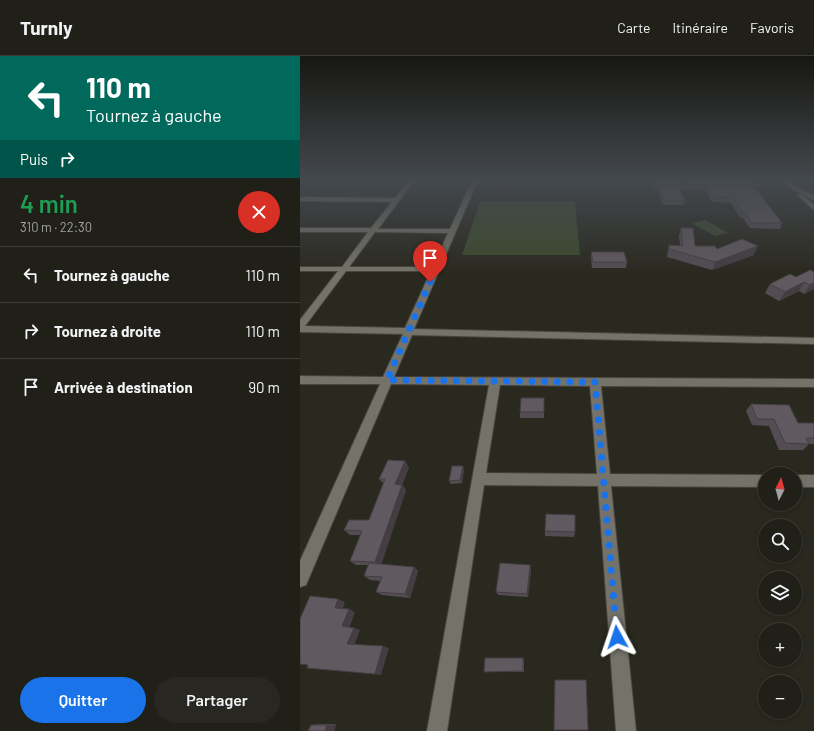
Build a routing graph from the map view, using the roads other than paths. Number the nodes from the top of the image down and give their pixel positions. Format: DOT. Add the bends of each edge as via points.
graph roads {
  1 [pos="387,212"];
  2 [pos="461,212"];
  3 [pos="300,230"];
  4 [pos="372,231"];
  5 [pos="453,231"];
  6 [pos="300,269"];
  7 [pos="343,269"];
  8 [pos="436,269"];
  9 [pos="300,326"];
  10 [pos="300,329"];
  11 [pos="409,332"];
  12 [pos="814,341"];
  13 [pos="300,380"];
  14 [pos="387,380"];
  15 [pos="495,381"];
  16 [pos="595,382"];
  17 [pos="814,383"];
  18 [pos="478,478"];
  19 [pos="603,480"];
  20 [pos="758,481"];
  21 [pos="802,481"];
  22 [pos="814,481"];
  23 [pos="300,579"];
  24 [pos="437,731"];
  25 [pos="626,731"];
  1 -- 4 [label="street"];
  2 -- 5 [label="street"];
  3 -- 4 [label="street"];
  4 -- 5 [label="street"];
  4 -- 7 [label="street"];
  5 -- 8 [label="street"];
  6 -- 7 [label="street"];
  7 -- 8 [label="street"];
  7 -- 9 [label="street"];
  8 -- 11 [label="street"];
  10 -- 11 [label="street"];
  11 -- 12 [label="street"];
  11 -- 14 [label="street"];
  13 -- 14 [label="street"];
  14 -- 15 [label="street"];
  14 -- 23 [label="street"];
  15 -- 16 [label="street"];
  15 -- 18 [label="street"];
  16 -- 17 [label="street"];
  16 -- 19 [label="street"];
  18 -- 19 [label="street"];
  18 -- 24 [label="street"];
  19 -- 20 [label="street"];
  19 -- 25 [label="street"];
  21 -- 22 [label="street"];
}
